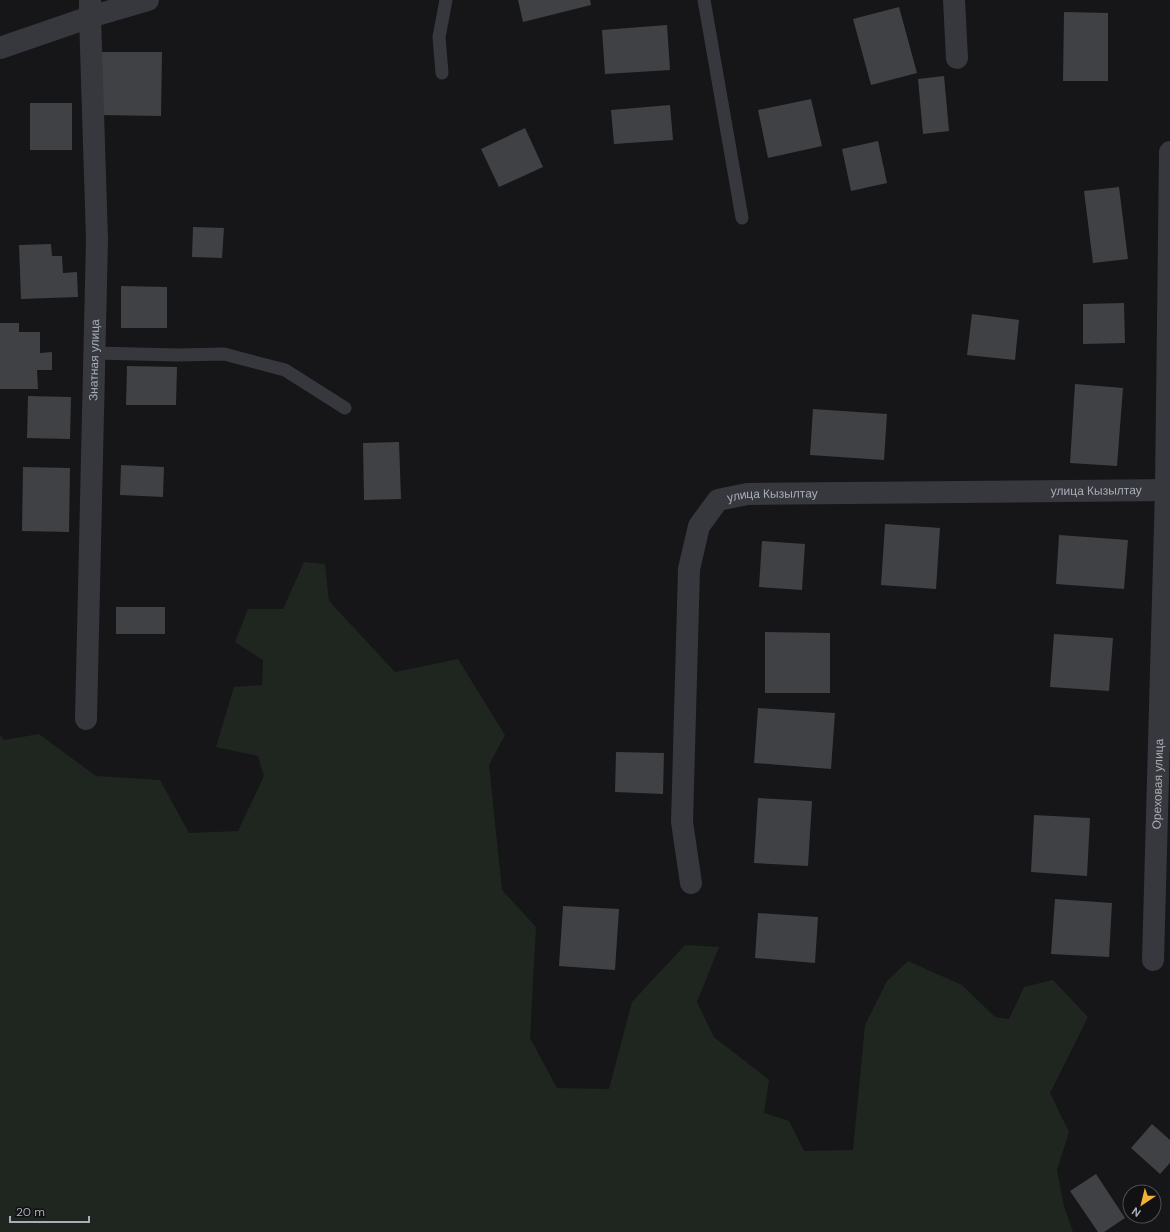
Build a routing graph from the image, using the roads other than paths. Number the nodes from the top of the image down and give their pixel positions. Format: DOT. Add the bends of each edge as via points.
graph roads {
  1 [pos="148,0"];
  2 [pos="446,0"];
  3 [pos="704,0"];
  4 [pos="954,0"];
  5 [pos="90,8"];
  6 [pos="0,48"];
  7 [pos="957,58"];
  8 [pos="442,73"];
  9 [pos="1170,152"];
  10 [pos="742,218"];
  11 [pos="94,353"];
  12 [pos="345,408"];
  13 [pos="1168,490"];
  14 [pos="86,719"];
  15 [pos="691,883"];
  16 [pos="1153,960"];
  1 -- 5 [label="street"];
  2 -- 8 [label="lane" via="439,37"];
  3 -- 10 [label="lane"];
  4 -- 7 [label="street"];
  5 -- 6 [label="street"];
  5 -- 11 [label="street, Знатная улица" via="97,238"];
  9 -- 13 [label="street, Ореховая улица"];
  11 -- 12 [label="lane" via="178,356 224,354 284,370"];
  11 -- 14 [label="street, Знатная улица"];
  13 -- 15 [label="street, улица Кызылтау" via="748,494 718,500 699,526 689,569 682,822"];
  13 -- 16 [label="street, Ореховая улица"];
}
